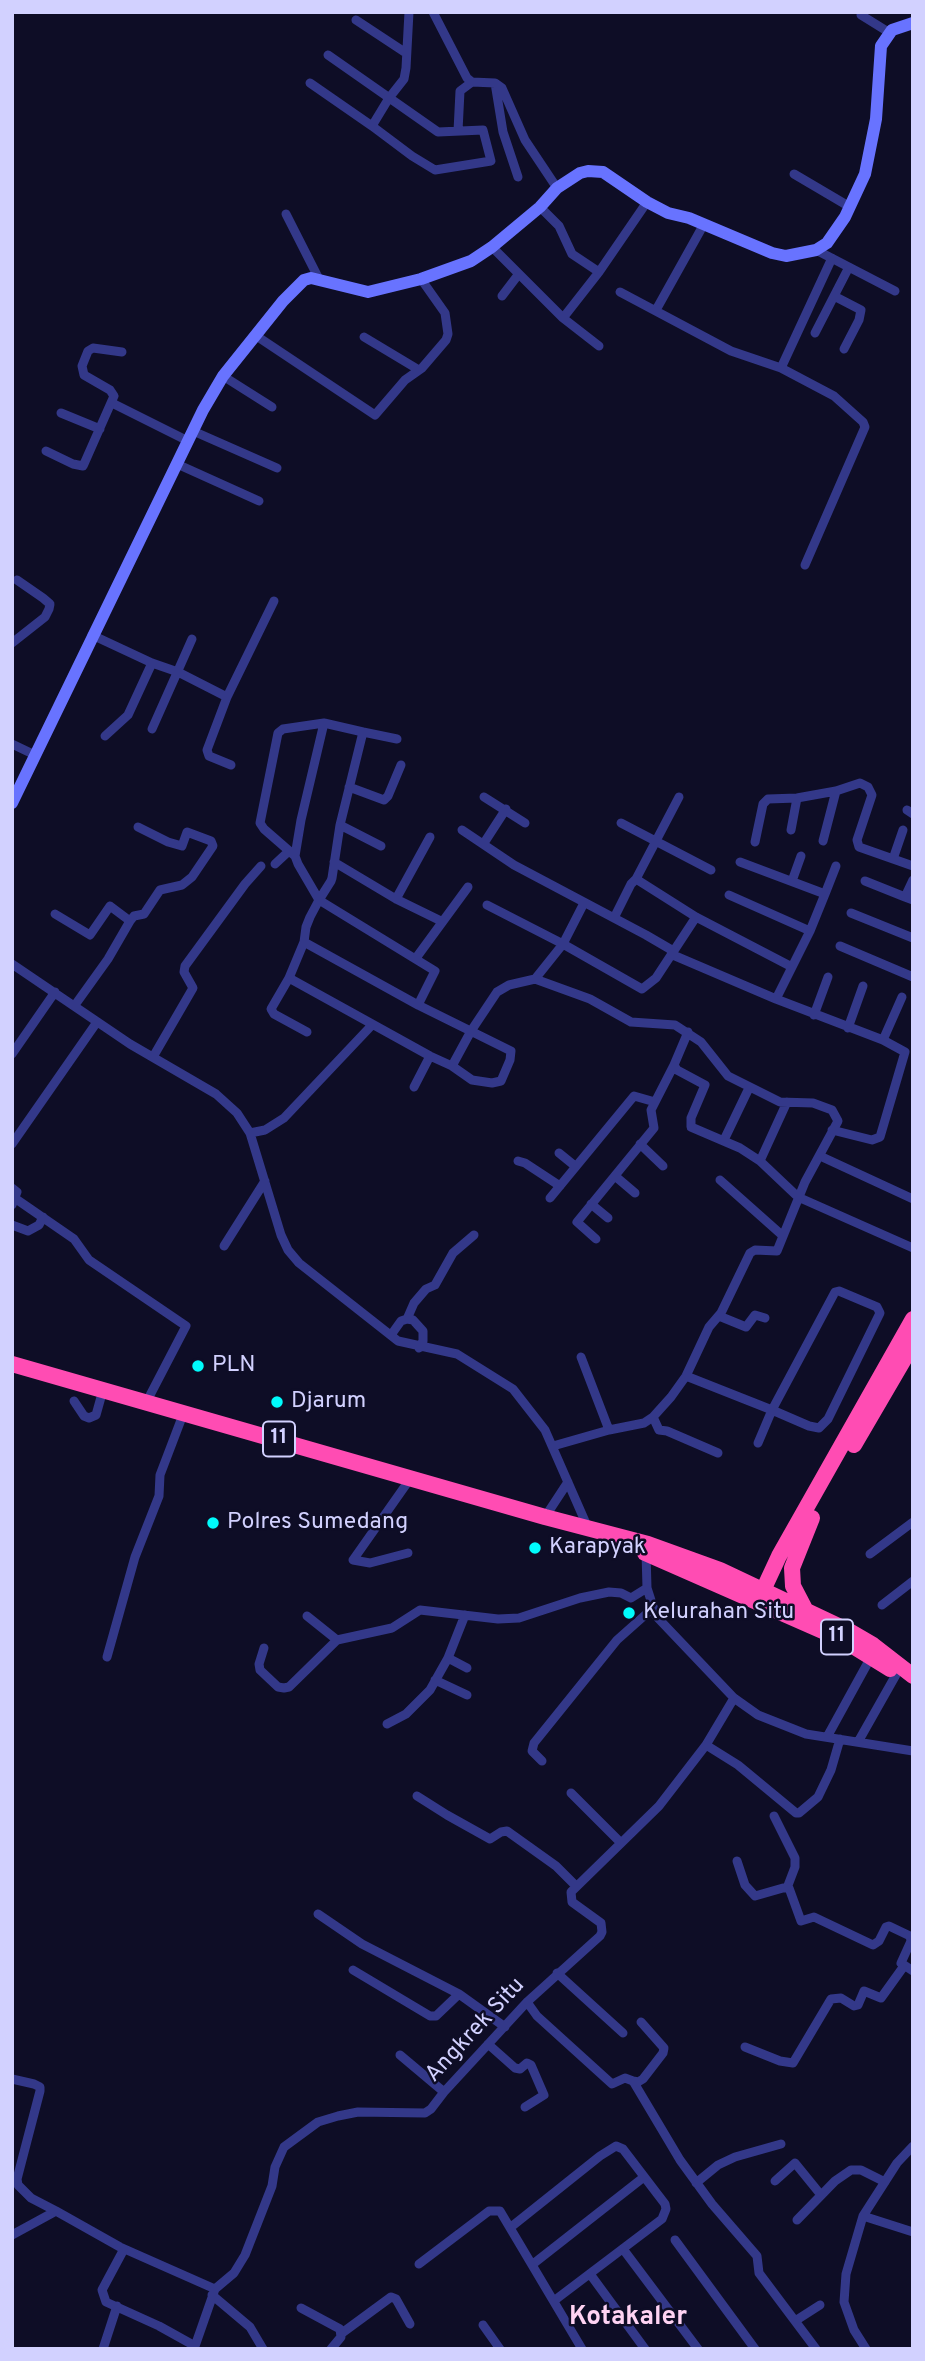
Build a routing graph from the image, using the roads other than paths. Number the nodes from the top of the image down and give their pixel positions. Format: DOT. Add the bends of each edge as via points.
graph roads {
  1 [pos="409,12"];
  2 [pos="433,12"];
  3 [pos="861,15"];
  4 [pos="356,20"];
  5 [pos="913,23"];
  6 [pos="890,33"];
  7 [pos="406,53"];
  8 [pos="328,55"];
  9 [pos="476,82"];
  10 [pos="310,83"];
  11 [pos="495,83"];
  12 [pos="389,98"];
  13 [pos="372,126"];
  14 [pos="458,131"];
  15 [pos="794,174"];
  16 [pos="518,177"];
  17 [pos="557,188"];
  18 [pos="647,202"];
  19 [pos="540,207"];
  20 [pos="850,208"];
  21 [pos="286,214"];
  22 [pos="704,224"];
  23 [pos="492,247"];
  24 [pos="816,250"];
  25 [pos="832,258"];
  26 [pos="849,267"];
  27 [pos="599,272"];
  28 [pos="518,275"];
  29 [pos="421,279"];
  30 [pos="320,281"];
  31 [pos="895,291"];
  32 [pos="620,292"];
  33 [pos="502,296"];
  34 [pos="834,296"];
  35 [pos="656,310"];
  36 [pos="563,318"];
  37 [pos="815,332"];
  38 [pos="255,335"];
  39 [pos="364,337"];
  40 [pos="599,346"];
  41 [pos="844,349"];
  42 [pos="122,352"];
  43 [pos="781,368"];
  44 [pos="419,370"];
  45 [pos="223,376"];
  46 [pos="112,403"];
  47 [pos="272,407"];
  48 [pos="61,413"];
  49 [pos="100,429"];
  50 [pos="190,436"];
  51 [pos="46,451"];
  52 [pos="177,464"];
  53 [pos="277,468"];
  54 [pos="259,501"];
  55 [pos="806,565"];
  56 [pos="17,580"];
  57 [pos="274,601"];
  58 [pos="92,635"];
  59 [pos="192,639"];
  60 [pos="12,643"];
  61 [pos="152,663"];
  62 [pos="178,672"];
  63 [pos="227,697"];
  64 [pos="324,723"];
  65 [pos="152,729"];
  66 [pos="363,732"];
  67 [pos="105,736"];
  68 [pos="397,739"];
  69 [pos="12,744"];
  70 [pos="35,755"];
  71 [pos="231,765"];
  72 [pos="401,765"];
  73 [pos="349,787"];
  74 [pos="836,791"];
  75 [pos="679,796"];
  76 [pos="484,797"];
  77 [pos="797,798"];
  78 [pos="12,803"];
  79 [pos="506,809"];
  80 [pos="525,823"];
  81 [pos="621,823"];
  82 [pos="340,825"];
  83 [pos="138,827"];
  84 [pos="462,830"];
  85 [pos="790,830"];
  86 [pos="903,830"];
  87 [pos="430,837"];
  88 [pos="655,840"];
  89 [pos="823,841"];
  90 [pos="755,842"];
  91 [pos="484,843"];
  92 [pos="381,846"];
  93 [pos="292,853"];
  94 [pos="801,856"];
  95 [pos="893,859"];
  96 [pos="278,861"];
  97 [pos="334,862"];
  98 [pos="740,862"];
  99 [pos="261,866"];
  100 [pos="836,866"];
  101 [pos="913,866"];
  102 [pos="711,870"];
  103 [pos="636,879"];
  104 [pos="913,880"];
  105 [pos="792,881"];
  106 [pos="865,881"];
  107 [pos="468,887"];
  108 [pos="825,894"];
  109 [pos="729,895"];
  110 [pos="396,899"];
  111 [pos="909,899"];
  112 [pos="319,900"];
  113 [pos="584,903"];
  114 [pos="487,905"];
  115 [pos="851,913"];
  116 [pos="55,914"];
  117 [pos="696,917"];
  118 [pos="614,918"];
  119 [pos="130,920"];
  120 [pos="441,921"];
  121 [pos="810,931"];
  122 [pos="913,938"];
  123 [pos="304,942"];
  124 [pos="563,944"];
  125 [pos="840,946"];
  126 [pos="673,955"];
  127 [pos="416,958"];
  128 [pos="12,964"];
  129 [pos="792,967"];
  130 [pos="828,977"];
  131 [pos="913,977"];
  132 [pos="289,978"];
  133 [pos="535,979"];
  134 [pos="863,986"];
  135 [pos="55,992"];
  136 [pos="902,997"];
  137 [pos="776,999"];
  138 [pos="75,1005"];
  139 [pos="418,1005"];
  140 [pos="814,1015"];
  141 [pos="97,1022"];
  142 [pos="372,1025"];
  143 [pos="848,1028"];
  144 [pos="471,1031"];
  145 [pos="307,1032"];
  146 [pos="688,1032"];
  147 [pos="883,1040"];
  148 [pos="909,1049"];
  149 [pos="12,1054"];
  150 [pos="430,1056"];
  151 [pos="153,1058"];
  152 [pos="674,1065"];
  153 [pos="452,1066"];
  154 [pos="414,1087"];
  155 [pos="749,1088"];
  156 [pos="655,1102"];
  157 [pos="787,1102"];
  158 [pos="832,1130"];
  159 [pos="250,1133"];
  160 [pos="724,1140"];
  161 [pos="12,1144"];
  162 [pos="640,1144"];
  163 [pos="559,1153"];
  164 [pos="820,1156"];
  165 [pos="517,1161"];
  166 [pos="760,1161"];
  167 [pos="575,1166"];
  168 [pos="663,1166"];
  169 [pos="615,1176"];
  170 [pos="720,1180"];
  171 [pos="265,1181"];
  172 [pos="560,1186"];
  173 [pos="12,1188"];
  174 [pos="635,1193"];
  175 [pos="799,1197"];
  176 [pos="550,1198"];
  177 [pos="913,1199"];
  178 [pos="14,1202"];
  179 [pos="591,1204"];
  180 [pos="43,1217"];
  181 [pos="608,1218"];
  182 [pos="12,1225"];
  183 [pos="474,1235"];
  184 [pos="783,1236"];
  185 [pos="596,1239"];
  186 [pos="224,1246"];
  187 [pos="913,1248"];
  188 [pos="719,1316"];
  189 [pos="765,1318"];
  190 [pos="407,1319"];
  191 [pos="913,1319"];
  192 [pos="391,1335"];
  193 [pos="913,1345"];
  194 [pos="419,1348"];
  195 [pos="581,1357"];
  196 [pos="12,1364"];
  197 [pos="686,1376"];
  198 [pos="103,1390"];
  199 [pos="74,1401"];
  200 [pos="146,1401"];
  201 [pos="772,1410"];
  202 [pos="184,1412"];
  203 [pos="653,1417"];
  204 [pos="609,1430"];
  205 [pos="758,1443"];
  206 [pos="553,1446"];
  207 [pos="718,1453"];
  208 [pos="411,1479"];
  209 [pos="568,1482"];
  210 [pos="545,1517"];
  211 [pos="812,1518"];
  212 [pos="913,1522"];
  213 [pos="588,1528"];
  214 [pos="647,1548"];
  215 [pos="408,1553"];
  216 [pos="870,1555"];
  217 [pos="779,1556"];
  218 [pos="720,1570"];
  219 [pos="913,1581"];
  220 [pos="647,1588"];
  221 [pos="764,1597"];
  222 [pos="882,1605"];
  223 [pos="653,1608"];
  224 [pos="805,1609"];
  225 [pos="465,1615"];
  226 [pos="307,1616"];
  227 [pos="337,1640"];
  228 [pos="264,1648"];
  229 [pos="107,1657"];
  230 [pos="871,1657"];
  231 [pos="447,1658"];
  232 [pos="467,1668"];
  233 [pos="904,1674"];
  234 [pos="435,1680"];
  235 [pos="467,1695"];
  236 [pos="734,1698"];
  237 [pos="387,1724"];
  238 [pos="827,1737"];
  239 [pos="840,1739"];
  240 [pos="858,1742"];
  241 [pos="706,1745"];
  242 [pos="913,1751"];
  243 [pos="542,1761"];
  244 [pos="571,1793"];
  245 [pos="417,1796"];
  246 [pos="774,1816"];
  247 [pos="621,1843"];
  248 [pos="737,1861"];
  249 [pos="576,1886"];
  250 [pos="787,1888"];
  251 [pos="318,1914"];
  252 [pos="908,1969"];
  253 [pos="352,1970"];
  254 [pos="557,1973"];
  255 [pos="459,1994"];
  256 [pos="527,2002"];
  257 [pos="641,2022"];
  258 [pos="505,2027"];
  259 [pos="623,2033"];
  260 [pos="488,2044"];
  261 [pos="745,2047"];
  262 [pos="400,2055"];
  263 [pos="12,2078"];
  264 [pos="633,2081"];
  265 [pos="444,2092"];
  266 [pos="525,2107"];
  267 [pos="781,2144"];
  268 [pos="913,2146"];
  269 [pos="644,2177"];
  270 [pos="775,2181"];
  271 [pos="885,2182"];
  272 [pos="696,2183"];
  273 [pos="821,2195"];
  274 [pos="56,2211"];
  275 [pos="863,2216"];
  276 [pos="797,2220"];
  277 [pos="511,2227"];
  278 [pos="913,2232"];
  279 [pos="12,2235"];
  280 [pos="675,2240"];
  281 [pos="124,2249"];
  282 [pos="623,2249"];
  283 [pos="418,2264"];
  284 [pos="533,2264"];
  285 [pos="590,2274"];
  286 [pos="214,2292"];
  287 [pos="555,2300"];
  288 [pos="820,2305"];
  289 [pos="117,2306"];
  290 [pos="302,2308"];
  291 [pos="795,2321"];
  292 [pos="410,2324"];
  293 [pos="483,2325"];
  294 [pos="342,2333"];
  295 [pos="195,2347"];
  296 [pos="103,2349"];
  297 [pos="263,2349"];
  298 [pos="331,2349"];
  299 [pos="500,2349"];
  300 [pos="582,2349"];
  301 [pos="645,2349"];
  302 [pos="698,2349"];
  303 [pos="755,2349"];
  304 [pos="816,2349"];
  305 [pos="866,2349"];
  1 -- 7 [label="street"];
  2 -- 9 [label="street" via="467,78"];
  3 -- 6 [label="street"];
  4 -- 7 [label="street"];
  5 -- 6 [label="street"];
  6 -- 20 [label="street" via="881,46 876,119 865,174"];
  7 -- 12 [label="street" via="404,79"];
  8 -- 12 [label="street"];
  9 -- 11 [label="street"];
  9 -- 14 [label="street" via="460,91"];
  10 -- 13 [label="street"];
  11 -- 16 [label="street" via="503,132"];
  11 -- 17 [label="street"];
  12 -- 13 [label="street"];
  12 -- 14 [label="street" via="439,132"];
  13 -- 14 [label="street" via="435,170 491,161 483,130"];
  15 -- 20 [label="street"];
  17 -- 18 [label="street" via="580,173 603,172"];
  17 -- 19 [label="street"];
  18 -- 22 [label="street"];
  18 -- 27 [label="street"];
  19 -- 23 [label="street"];
  19 -- 27 [label="street" via="559,226 572,254"];
  20 -- 24 [label="street" via="827,243"];
  21 -- 30 [label="street"];
  22 -- 24 [label="street" via="772,253 786,256"];
  22 -- 35 [label="street"];
  23 -- 28 [label="street"];
  23 -- 29 [label="street" via="471,261"];
  24 -- 25 [label="street"];
  25 -- 26 [label="street"];
  25 -- 43 [label="street"];
  26 -- 31 [label="street"];
  26 -- 34 [label="street"];
  27 -- 36 [label="street"];
  28 -- 33 [label="street"];
  28 -- 36 [label="street"];
  29 -- 30 [label="street" via="368,292"];
  29 -- 44 [label="street" via="445,313 448,334"];
  30 -- 38 [label="street" via="304,280"];
  32 -- 35 [label="street"];
  34 -- 37 [label="street"];
  34 -- 41 [label="street" via="861,310"];
  35 -- 43 [label="street" via="731,351"];
  36 -- 40 [label="street"];
  38 -- 44 [label="street" via="375,415"];
  38 -- 45 [label="street"];
  39 -- 44 [label="street"];
  42 -- 46 [label="street" via="93,348 82,366 88,379 112,391"];
  43 -- 55 [label="street" via="834,396 865,427"];
  45 -- 47 [label="street"];
  45 -- 50 [label="street"];
  46 -- 49 [label="street"];
  46 -- 50 [label="street"];
  48 -- 49 [label="street"];
  49 -- 51 [label="street" via="82,466"];
  50 -- 52 [label="street"];
  50 -- 53 [label="street"];
  52 -- 54 [label="street"];
  52 -- 58 [label="street"];
  56 -- 60 [label="street" via="50,604 45,617"];
  57 -- 63 [label="street"];
  58 -- 61 [label="street"];
  58 -- 70 [label="street"];
  59 -- 62 [label="street"];
  61 -- 62 [label="street"];
  61 -- 67 [label="street" via="128,715"];
  62 -- 63 [label="street"];
  62 -- 65 [label="street"];
  63 -- 71 [label="street" via="206,750 209,756"];
  64 -- 66 [label="street"];
  64 -- 93 [label="street"];
  64 -- 93 [label="street" via="283,729 276,735 260,822"];
  66 -- 68 [label="street"];
  66 -- 73 [label="street"];
  69 -- 70 [label="street"];
  70 -- 78 [label="street"];
  72 -- 73 [label="street" via="384,800"];
  73 -- 82 [label="street"];
  74 -- 77 [label="street"];
  74 -- 89 [label="street"];
  74 -- 95 [label="street" via="860,783 868,788 872,795 857,840 859,847"];
  75 -- 88 [label="street"];
  76 -- 79 [label="street"];
  77 -- 85 [label="street"];
  77 -- 90 [label="street" via="768,799 763,804"];
  79 -- 80 [label="street"];
  79 -- 91 [label="street"];
  81 -- 88 [label="street"];
  82 -- 92 [label="street"];
  82 -- 97 [label="street"];
  83 -- 119 [label="street" via="181,846 187,832 213,846 192,877 182,885 160,890 144,914"];
  84 -- 91 [label="street"];
  86 -- 95 [label="street"];
  87 -- 110 [label="street"];
  88 -- 102 [label="street"];
  88 -- 103 [label="street"];
  91 -- 113 [label="street"];
  93 -- 96 [label="street"];
  93 -- 112 [label="street"];
  94 -- 105 [label="street"];
  95 -- 101 [label="street"];
  97 -- 110 [label="street"];
  97 -- 112 [label="street" via="331,881"];
  98 -- 105 [label="street"];
  99 -- 151 [label="street" via="185,967 193,988"];
  100 -- 108 [label="street"];
  103 -- 117 [label="street"];
  103 -- 118 [label="street"];
  104 -- 111 [label="street"];
  105 -- 108 [label="street"];
  106 -- 111 [label="street"];
  107 -- 120 [label="street"];
  108 -- 121 [label="street"];
  109 -- 121 [label="street"];
  110 -- 120 [label="street"];
  112 -- 123 [label="street"];
  112 -- 127 [label="street"];
  113 -- 118 [label="street"];
  113 -- 124 [label="street"];
  114 -- 124 [label="street"];
  115 -- 122 [label="street"];
  116 -- 119 [label="street" via="90,935 110,906"];
  117 -- 126 [label="street"];
  117 -- 129 [label="street"];
  118 -- 126 [label="street"];
  119 -- 138 [label="street"];
  120 -- 127 [label="street"];
  121 -- 129 [label="street"];
  123 -- 132 [label="street"];
  123 -- 139 [label="street"];
  124 -- 126 [label="street" via="642,989"];
  124 -- 133 [label="street"];
  125 -- 131 [label="street"];
  126 -- 137 [label="street"];
  127 -- 139 [label="street" via="435,972"];
  128 -- 135 [label="street"];
  129 -- 137 [label="street"];
  130 -- 140 [label="street"];
  132 -- 142 [label="street"];
  132 -- 145 [label="street" via="271,1009"];
  133 -- 144 [label="street" via="502,988"];
  133 -- 146 [label="street" via="590,999 631,1022 665,1023"];
  134 -- 143 [label="street"];
  135 -- 138 [label="street"];
  135 -- 149 [label="street"];
  136 -- 147 [label="street"];
  137 -- 140 [label="street"];
  138 -- 141 [label="street"];
  139 -- 144 [label="street"];
  140 -- 143 [label="street"];
  141 -- 151 [label="street"];
  141 -- 161 [label="street"];
  142 -- 150 [label="street"];
  142 -- 159 [label="street" via="284,1118"];
  143 -- 147 [label="street"];
  144 -- 153 [label="street"];
  144 -- 153 [label="street" via="510,1051 504,1077 496,1083 472,1080"];
  146 -- 152 [label="street"];
  146 -- 155 [label="street" via="729,1076"];
  147 -- 148 [label="street"];
  148 -- 158 [label="street" via="880,1137 873,1140"];
  150 -- 153 [label="street"];
  150 -- 154 [label="street"];
  151 -- 159 [label="street" via="216,1094"];
  152 -- 156 [label="street"];
  152 -- 160 [label="street" via="705,1085 691,1127"];
  155 -- 157 [label="street"];
  155 -- 160 [label="street"];
  156 -- 162 [label="street" via="654,1128"];
  156 -- 167 [label="street" via="634,1096"];
  157 -- 158 [label="street" via="813,1103 832,1110 838,1121"];
  157 -- 166 [label="street"];
  158 -- 164 [label="street"];
  159 -- 171 [label="street"];
  160 -- 166 [label="street"];
  162 -- 168 [label="street"];
  162 -- 169 [label="street"];
  163 -- 167 [label="street"];
  164 -- 175 [label="street"];
  164 -- 177 [label="street"];
  165 -- 172 [label="street"];
  166 -- 175 [label="street"];
  167 -- 172 [label="street"];
  169 -- 174 [label="street"];
  169 -- 179 [label="street"];
  170 -- 184 [label="street"];
  171 -- 186 [label="street"];
  171 -- 192 [label="street" via="281,1235 293,1256"];
  172 -- 176 [label="street"];
  173 -- 178 [label="street" via="17,1192"];
  175 -- 184 [label="street"];
  175 -- 187 [label="street"];
  178 -- 180 [label="street"];
  179 -- 181 [label="street"];
  179 -- 185 [label="street" via="577,1222"];
  180 -- 182 [label="street" via="28,1231"];
  180 -- 200 [label="street" via="74,1240 89,1260 186,1326"];
  183 -- 190 [label="street" via="453,1253 435,1285 414,1303"];
  184 -- 188 [label="street" via="775,1252 750,1253"];
  188 -- 189 [label="street" via="746,1328 755,1315"];
  188 -- 197 [label="street"];
  190 -- 192 [label="street"];
  190 -- 194 [label="street" via="423,1331"];
  191 -- 217 [label="highway"];
  192 -- 194 [label="street"];
  193 -- 211 [label="highway"];
  194 -- 206 [label="street" via="457,1354 513,1389"];
  195 -- 204 [label="street"];
  196 -- 198 [label="highway, 11"];
  197 -- 201 [label="street"];
  197 -- 203 [label="street"];
  198 -- 199 [label="street" via="96,1415 89,1419"];
  198 -- 200 [label="highway, 11"];
  200 -- 202 [label="highway, 11"];
  201 -- 201 [label="street" via="814,1428 824,1425 880,1313 877,1307 835,1292"];
  201 -- 205 [label="street"];
  202 -- 208 [label="highway, 11"];
  202 -- 229 [label="street" via="160,1475 159,1496 135,1557"];
  203 -- 204 [label="street"];
  203 -- 207 [label="street" via="659,1430"];
  204 -- 206 [label="street"];
  206 -- 209 [label="street"];
  208 -- 210 [label="highway, 11"];
  208 -- 215 [label="street" via="353,1560 370,1563"];
  209 -- 210 [label="street"];
  209 -- 213 [label="street"];
  210 -- 213 [label="highway, 11"];
  211 -- 221 [label="highway"];
  211 -- 224 [label="highway" via="792,1568 793,1586"];
  212 -- 216 [label="street"];
  213 -- 214 [label="highway, 11"];
  214 -- 218 [label="highway, 11"];
  214 -- 220 [label="street"];
  214 -- 221 [label="highway, 11"];
  217 -- 218 [label="highway" via="762,1571"];
  217 -- 221 [label="highway"];
  218 -- 221 [label="highway, 11"];
  219 -- 222 [label="street"];
  220 -- 223 [label="street"];
  220 -- 225 [label="street" via="631,1598 609,1592 519,1618"];
  221 -- 224 [label="highway, 11"];
  221 -- 230 [label="highway, 11"];
  223 -- 236 [label="street"];
  223 -- 243 [label="street" via="617,1640 534,1743 533,1754"];
  224 -- 233 [label="highway, 11" via="873,1645"];
  225 -- 227 [label="street" via="420,1611 392,1628"];
  225 -- 231 [label="street"];
  226 -- 227 [label="street"];
  227 -- 228 [label="street" via="284,1688 260,1670"];
  230 -- 233 [label="highway, 11"];
  230 -- 238 [label="street"];
  231 -- 232 [label="street"];
  231 -- 234 [label="street"];
  233 -- 240 [label="street"];
  234 -- 235 [label="street"];
  234 -- 237 [label="street" via="406,1714"];
  236 -- 238 [label="street" via="778,1725"];
  236 -- 241 [label="street"];
  238 -- 239 [label="street"];
  239 -- 240 [label="street"];
  239 -- 241 [label="street" via="818,1797 799,1813"];
  240 -- 242 [label="street"];
  241 -- 247 [label="street" via="659,1807"];
  244 -- 247 [label="street"];
  245 -- 249 [label="street" via="490,1839 507,1831"];
  246 -- 250 [label="street" via="795,1858"];
  247 -- 249 [label="street"];
  248 -- 250 [label="street" via="745,1885 755,1896"];
  249 -- 254 [label="street, Angkrek Situ" via="570,1899 601,1923 602,1931"];
  250 -- 252 [label="street" via="801,1921 814,1917 873,1945 889,1926 910,1936 901,1963"];
  251 -- 255 [label="street" via="362,1944"];
  252 -- 261 [label="street" via="881,1998 864,1991 857,2006 837,1998 827,2002 793,2063"];
  253 -- 255 [label="street" via="430,2016 436,2016"];
  254 -- 256 [label="street, Angkrek Situ"];
  254 -- 259 [label="street"];
  255 -- 258 [label="street"];
  256 -- 258 [label="street, Angkrek Situ"];
  256 -- 264 [label="street" via="612,2084 625,2078"];
  257 -- 264 [label="street" via="664,2048 643,2080"];
  258 -- 260 [label="street, Angkrek Situ"];
  260 -- 265 [label="street, Angkrek Situ"];
  260 -- 266 [label="street" via="515,2068 531,2065 544,2095"];
  262 -- 265 [label="street"];
  263 -- 274 [label="street" via="40,2087 18,2185"];
  264 -- 272 [label="street"];
  265 -- 286 [label="street, Angkrek Situ" via="425,2113 348,2114 318,2122 284,2147 245,2255"];
  267 -- 272 [label="street" via="735,2157"];
  268 -- 271 [label="street"];
  269 -- 277 [label="street" via="623,2149 612,2148"];
  269 -- 282 [label="street" via="665,2204 665,2214"];
  269 -- 284 [label="street"];
  270 -- 273 [label="street" via="795,2163"];
  271 -- 273 [label="street" via="856,2169 842,2174"];
  271 -- 275 [label="street"];
  272 -- 291 [label="street" via="757,2256 759,2273"];
  273 -- 276 [label="street"];
  274 -- 279 [label="street"];
  274 -- 281 [label="street"];
  275 -- 278 [label="street"];
  275 -- 305 [label="street" via="843,2288 854,2330"];
  277 -- 283 [label="street" via="500,2211 493,2209"];
  277 -- 284 [label="street"];
  280 -- 303 [label="street"];
  281 -- 286 [label="street"];
  281 -- 289 [label="street" via="102,2290 106,2302"];
  282 -- 285 [label="street"];
  282 -- 302 [label="street"];
  284 -- 287 [label="street"];
  285 -- 287 [label="street"];
  285 -- 301 [label="street"];
  286 -- 295 [label="street, Angkrek Situ"];
  286 -- 297 [label="street" via="250,2327"];
  287 -- 300 [label="street"];
  288 -- 291 [label="street"];
  289 -- 295 [label="street"];
  289 -- 296 [label="street"];
  290 -- 294 [label="street"];
  291 -- 304 [label="street"];
  292 -- 294 [label="street" via="391,2297"];
  293 -- 299 [label="street"];
  294 -- 298 [label="street"];
}
